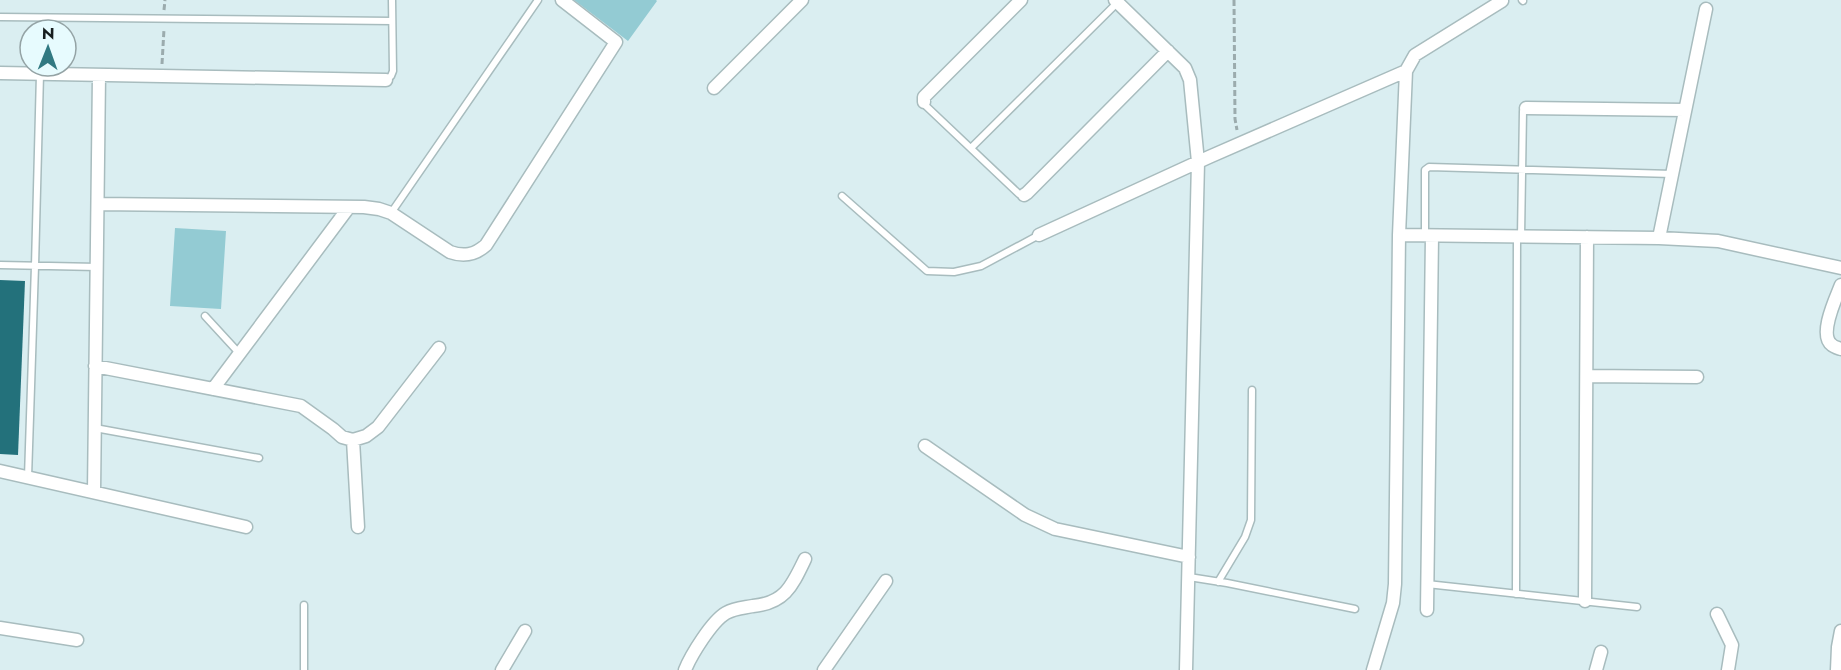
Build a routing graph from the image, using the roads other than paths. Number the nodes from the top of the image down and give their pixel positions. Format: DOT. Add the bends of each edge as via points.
graph roads {
  1 [pos="392,0"];
  2 [pos="538,0"];
  3 [pos="562,0"];
  4 [pos="802,0"];
  5 [pos="1021,0"];
  6 [pos="1117,1"];
  7 [pos="1502,1"];
  8 [pos="1706,9"];
  9 [pos="0,17"];
  10 [pos="392,21"];
  11 [pos="1168,51"];
  12 [pos="1406,71"];
  13 [pos="0,73"];
  14 [pos="18,73"];
  15 [pos="78,75"];
  16 [pos="99,75"];
  17 [pos="40,78"];
  18 [pos="386,80"];
  19 [pos="714,88"];
  20 [pos="924,102"];
  21 [pos="1526,108"];
  22 [pos="1685,110"];
  23 [pos="971,148"];
  24 [pos="1203,159"];
  25 [pos="1522,170"];
  26 [pos="1672,174"];
  27 [pos="1024,195"];
  28 [pos="842,196"];
  29 [pos="98,204"];
  30 [pos="349,207"];
  31 [pos="391,213"];
  32 [pos="1039,235"];
  33 [pos="1399,235"];
  34 [pos="1429,236"];
  35 [pos="1519,236"];
  36 [pos="1587,237"];
  37 [pos="1659,238"];
  38 [pos="0,265"];
  39 [pos="35,266"];
  40 [pos="98,267"];
  41 [pos="1841,268"];
  42 [pos="1841,285"];
  43 [pos="205,316"];
  44 [pos="439,348"];
  45 [pos="1841,349"];
  46 [pos="239,353"];
  47 [pos="95,366"];
  48 [pos="1587,376"];
  49 [pos="1697,377"];
  50 [pos="213,389"];
  51 [pos="1252,390"];
  52 [pos="94,428"];
  53 [pos="353,440"];
  54 [pos="926,446"];
  55 [pos="259,458"];
  56 [pos="0,471"];
  57 [pos="28,477"];
  58 [pos="94,492"];
  59 [pos="246,527"];
  60 [pos="358,527"];
  61 [pos="1189,557"];
  62 [pos="805,559"];
  63 [pos="1188,577"];
  64 [pos="886,581"];
  65 [pos="1218,582"];
  66 [pos="1427,584"];
  67 [pos="1516,594"];
  68 [pos="1585,601"];
  69 [pos="304,605"];
  70 [pos="1637,607"];
  71 [pos="1355,609"];
  72 [pos="1427,609"];
  73 [pos="1717,614"];
  74 [pos="0,628"];
  75 [pos="525,631"];
  76 [pos="1841,631"];
  77 [pos="77,640"];
  78 [pos="1601,652"];
  79 [pos="304,670"];
  80 [pos="502,670"];
  81 [pos="685,670"];
  82 [pos="824,670"];
  83 [pos="1186,670"];
  84 [pos="1373,670"];
  85 [pos="1596,670"];
  86 [pos="1728,670"];
  87 [pos="1837,670"];
  1 -- 10 [label="lane"];
  2 -- 31 [label="lane"];
  3 -- 31 [label="street" via="616,42 486,245 471,255 450,252"];
  4 -- 19 [label="street"];
  5 -- 20 [label="street" via="924,97"];
  6 -- 11 [label="street"];
  6 -- 23 [label="lane"];
  7 -- 12 [label="street" via="1415,55"];
  8 -- 22 [label="street"];
  9 -- 10 [label="lane"];
  10 -- 18 [label="lane" via="393,71"];
  11 -- 24 [label="street" via="1185,68 1190,80"];
  11 -- 27 [label="street"];
  12 -- 24 [label="street"];
  12 -- 33 [label="street"];
  13 -- 14 [label="street"];
  15 -- 16 [label="street"];
  16 -- 18 [label="street"];
  16 -- 29 [label="street"];
  17 -- 39 [label="lane"];
  20 -- 23 [label="lane"];
  21 -- 22 [label="street"];
  21 -- 25 [label="lane"];
  22 -- 26 [label="street"];
  23 -- 27 [label="lane"];
  24 -- 32 [label="street"];
  24 -- 61 [label="street"];
  25 -- 26 [label="lane"];
  25 -- 34 [label="lane" via="1426,168"];
  25 -- 35 [label="lane"];
  26 -- 37 [label="street"];
  28 -- 32 [label="lane" via="927,271 954,272 981,266"];
  29 -- 30 [label="street"];
  29 -- 40 [label="street"];
  30 -- 31 [label="street" via="379,208"];
  30 -- 46 [label="street"];
  33 -- 34 [label="street"];
  33 -- 84 [label="street" via="1395,584"];
  34 -- 35 [label="street"];
  34 -- 66 [label="street"];
  35 -- 36 [label="street"];
  35 -- 67 [label="lane"];
  36 -- 37 [label="street"];
  36 -- 48 [label="street"];
  37 -- 41 [label="street" via="1718,241"];
  38 -- 39 [label="lane"];
  39 -- 40 [label="lane"];
  39 -- 57 [label="lane"];
  40 -- 47 [label="street"];
  42 -- 45 [label="street" via="1827,329 1827,338"];
  43 -- 46 [label="lane"];
  44 -- 53 [label="street" via="378,427"];
  46 -- 50 [label="street"];
  47 -- 50 [label="street"];
  47 -- 52 [label="street"];
  48 -- 49 [label="street"];
  48 -- 68 [label="street"];
  50 -- 53 [label="street" via="301,406 342,437"];
  51 -- 65 [label="lane" via="1251,520"];
  52 -- 55 [label="lane"];
  52 -- 58 [label="street"];
  53 -- 60 [label="street"];
  54 -- 61 [label="street" via="1025,515 1048,526"];
  56 -- 57 [label="street"];
  57 -- 58 [label="street"];
  58 -- 59 [label="street"];
  61 -- 63 [label="street"];
  62 -- 81 [label="street" via="793,584 781,597 768,604 737,608 716,620"];
  63 -- 65 [label="lane"];
  63 -- 83 [label="street"];
  64 -- 82 [label="street"];
  65 -- 71 [label="lane"];
  66 -- 67 [label="lane"];
  66 -- 72 [label="street"];
  67 -- 68 [label="lane"];
  68 -- 70 [label="lane"];
  69 -- 79 [label="lane"];
  73 -- 86 [label="street" via="1732,645"];
  74 -- 77 [label="street"];
  75 -- 80 [label="street"];
  76 -- 87 [label="street"];
  78 -- 85 [label="street"];
}
